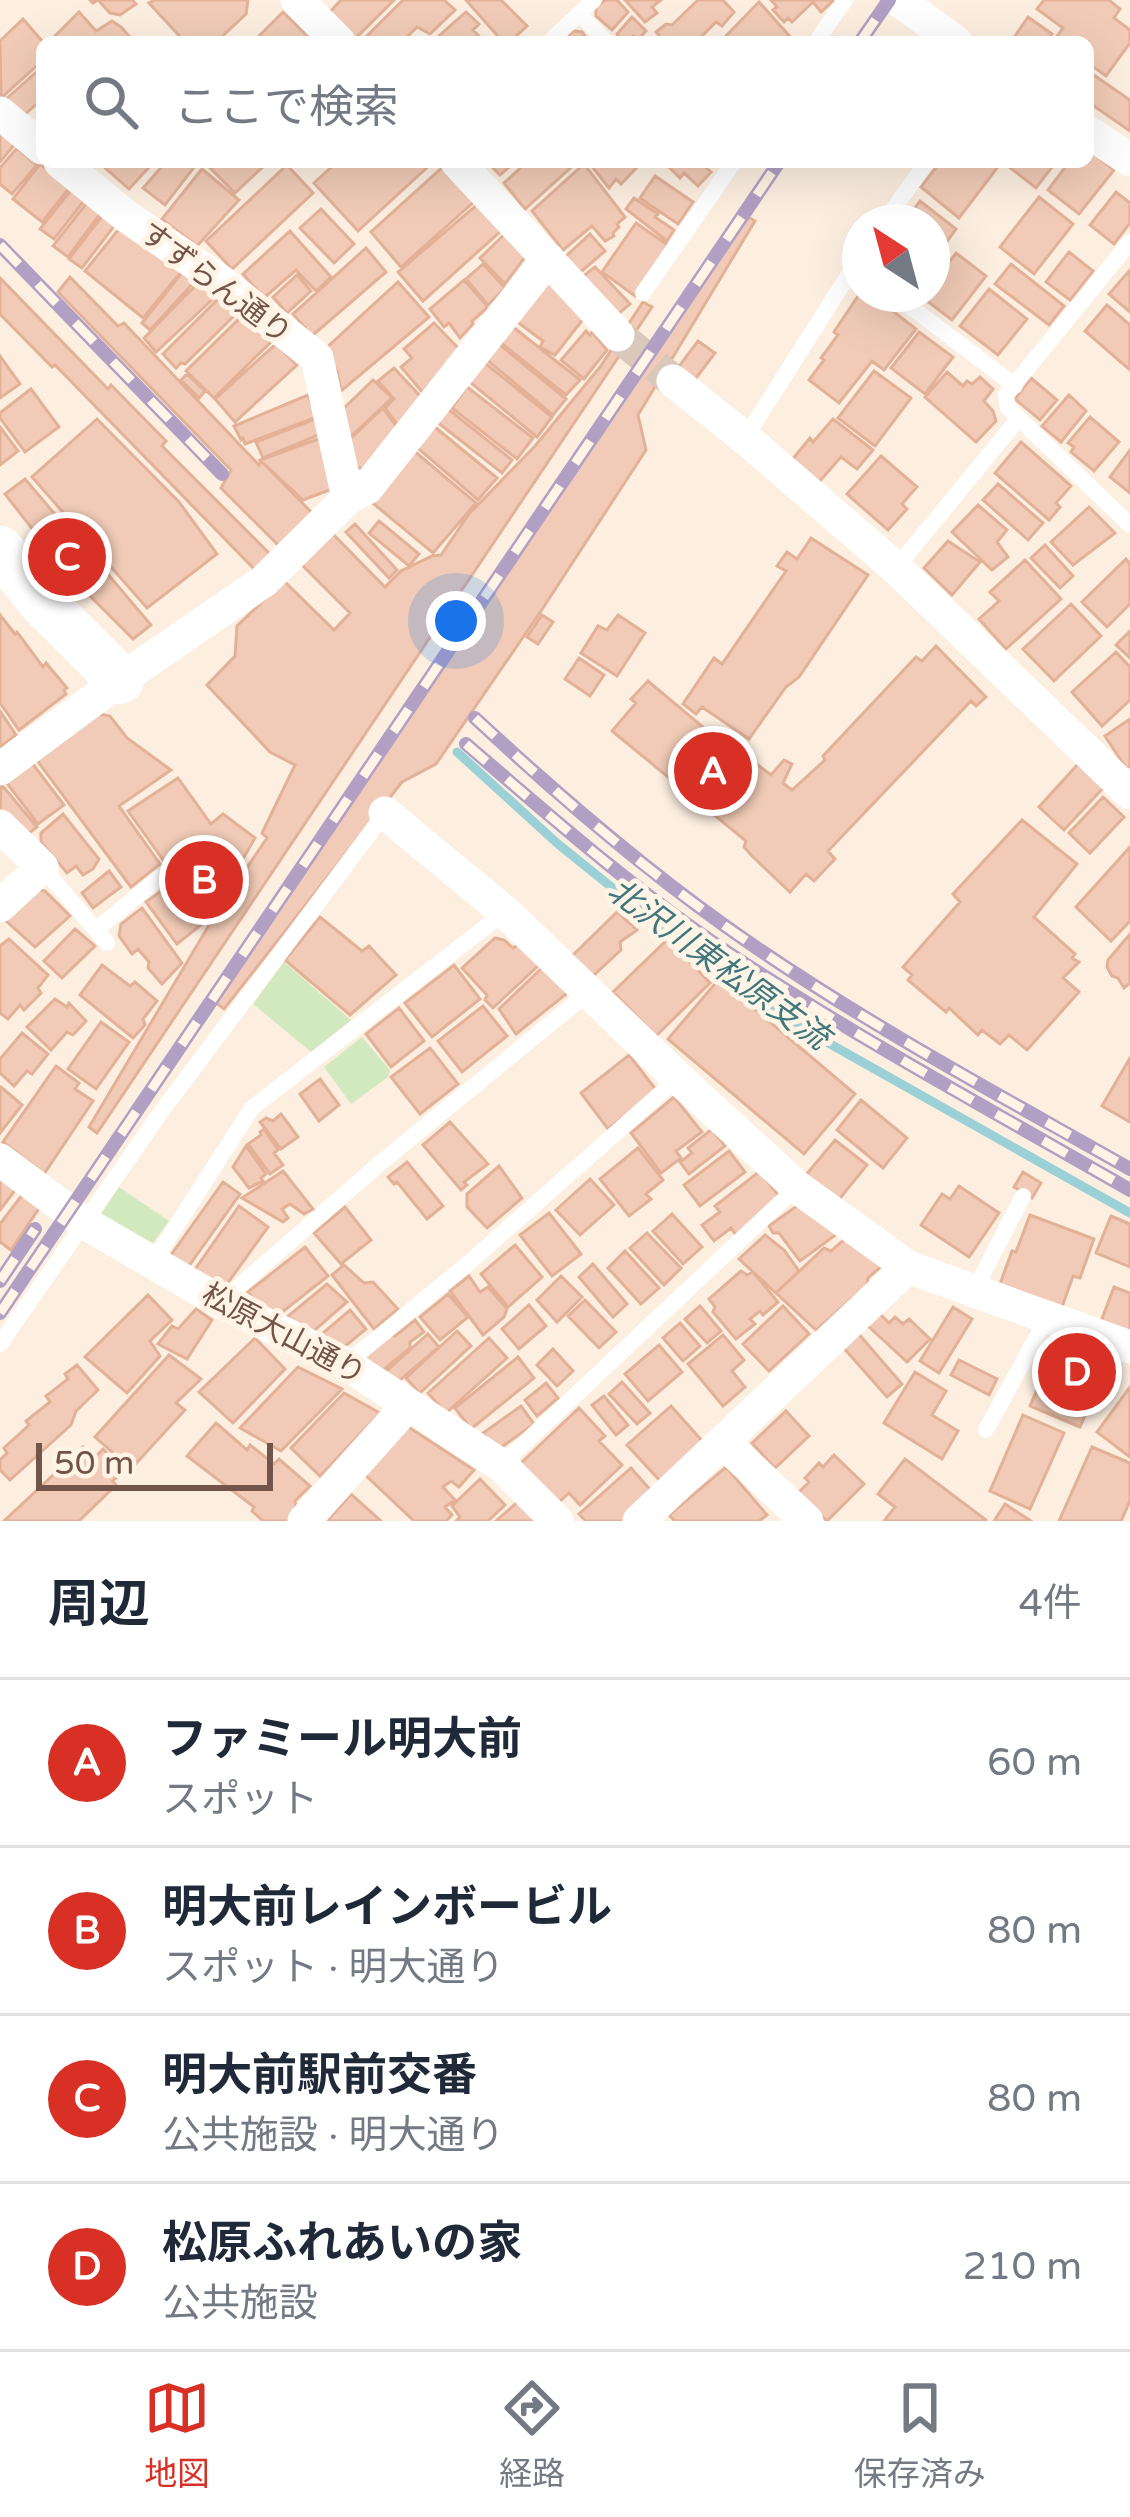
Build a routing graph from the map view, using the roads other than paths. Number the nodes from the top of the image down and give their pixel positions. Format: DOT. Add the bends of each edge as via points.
graph roads {
  1 [pos="594,0"];
  2 [pos="845,0"];
  3 [pos="898,0"];
  4 [pos="311,5"];
  5 [pos="580,14"];
  6 [pos="334,36"];
  7 [pos="556,36"];
  8 [pos="600,36"];
  9 [pos="820,36"];
  10 [pos="948,36"];
  11 [pos="0,113"];
  12 [pos="1094,136"];
  13 [pos="36,143"];
  14 [pos="1130,160"];
  15 [pos="67,168"];
  16 [pos="463,168"];
  17 [pos="730,168"];
  18 [pos="923,168"];
  19 [pos="897,204"];
  20 [pos="1130,242"];
  21 [pos="548,259"];
  22 [pos="842,288"];
  23 [pos="643,293"];
  24 [pos="918,312"];
  25 [pos="617,335"];
  26 [pos="673,381"];
  27 [pos="1015,386"];
  28 [pos="1019,418"];
  29 [pos="745,438"];
  30 [pos="340,507"];
  31 [pos="1130,525"];
  32 [pos="0,550"];
  33 [pos="896,568"];
  34 [pos="120,680"];
  35 [pos="0,769"];
  36 [pos="1130,793"];
  37 [pos="386,814"];
  38 [pos="0,826"];
  39 [pos="42,867"];
  40 [pos="160,877"];
  41 [pos="0,906"];
  42 [pos="505,912"];
  43 [pos="589,992"];
  44 [pos="678,1078"];
  45 [pos="0,1160"];
  46 [pos="797,1187"];
  47 [pos="1023,1196"];
  48 [pos="83,1222"];
  49 [pos="153,1262"];
  50 [pos="908,1267"];
  51 [pos="974,1292"];
  52 [pos="221,1302"];
  53 [pos="1047,1318"];
  54 [pos="0,1344"];
  55 [pos="1130,1347"];
  56 [pos="346,1364"];
  57 [pos="408,1405"];
  58 [pos="986,1430"];
  59 [pos="724,1443"];
  60 [pos="501,1465"];
  61 [pos="304,1521"];
  62 [pos="557,1521"];
  63 [pos="639,1521"];
  64 [pos="807,1521"];
  1 -- 5 [label="lane"];
  2 -- 9 [label="lane"];
  3 -- 10 [label="street"];
  4 -- 6 [label="street"];
  5 -- 7 [label="lane"];
  5 -- 8 [label="lane"];
  11 -- 13 [label="street"];
  12 -- 14 [label="street"];
  15 -- 30 [label="street, すずらん通り" via="316,358"];
  16 -- 21 [label="street"];
  17 -- 23 [label="lane"];
  18 -- 19 [label="lane"];
  20 -- 27 [label="lane"];
  21 -- 25 [label="street"];
  21 -- 30 [label="street" via="367,488"];
  22 -- 29 [label="lane"];
  24 -- 27 [label="lane"];
  26 -- 29 [label="street"];
  27 -- 28 [label="lane" via="1006,403"];
  28 -- 31 [label="lane"];
  28 -- 33 [label="lane"];
  29 -- 33 [label="street"];
  30 -- 34 [label="street" via="264,581"];
  32 -- 34 [label="street"];
  33 -- 36 [label="street"];
  34 -- 35 [label="street"];
  37 -- 42 [label="street"];
  37 -- 48 [label="lane"];
  38 -- 39 [label="street"];
  39 -- 40 [label="lane" via="101,936"];
  39 -- 41 [label="street"];
  42 -- 43 [label="street"];
  42 -- 49 [label="lane" via="252,1108"];
  43 -- 44 [label="street"];
  43 -- 52 [label="lane"];
  44 -- 46 [label="street"];
  44 -- 56 [label="lane"];
  45 -- 48 [label="street, 松原大山通り"];
  46 -- 50 [label="street"];
  46 -- 60 [label="lane"];
  47 -- 51 [label="lane"];
  48 -- 49 [label="street, 松原大山通り"];
  48 -- 54 [label="lane"];
  49 -- 52 [label="street, 松原大山通り"];
  50 -- 51 [label="street"];
  50 -- 59 [label="street"];
  51 -- 53 [label="street"];
  52 -- 56 [label="street, 松原大山通り"];
  53 -- 55 [label="street"];
  53 -- 58 [label="lane"];
  56 -- 57 [label="street, 松原大山通り"];
  57 -- 60 [label="street, 松原大山通り"];
  57 -- 61 [label="street"];
  59 -- 63 [label="street"];
  59 -- 64 [label="street"];
  60 -- 62 [label="street, 松原大山通り"];
}
